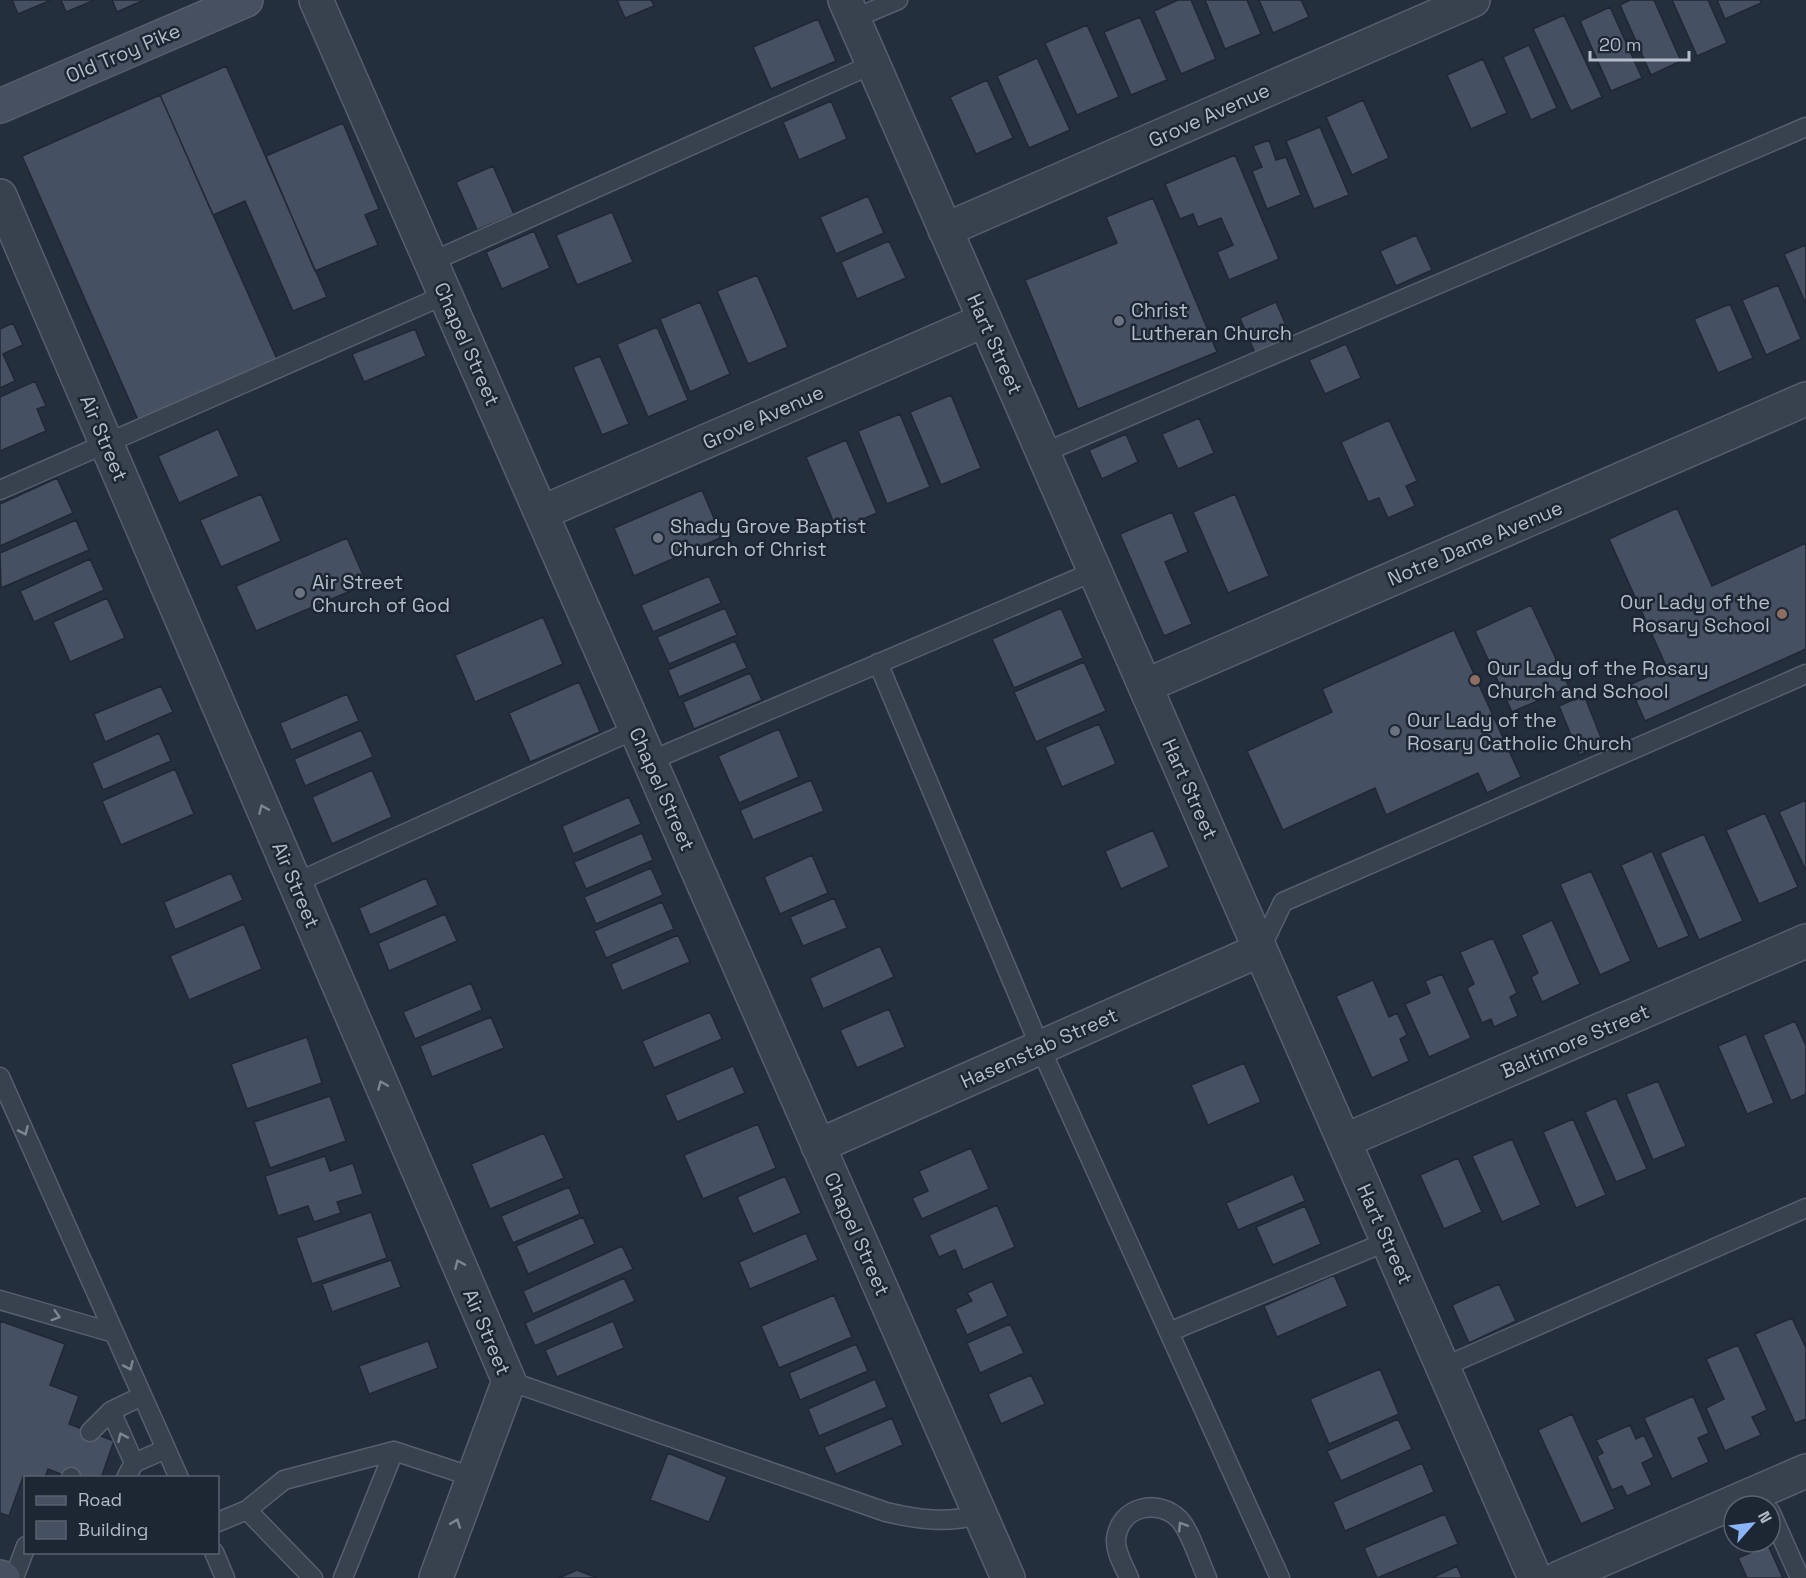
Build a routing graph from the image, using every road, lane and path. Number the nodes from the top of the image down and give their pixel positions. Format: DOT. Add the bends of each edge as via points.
graph roads {
  1 [pos="246,0"];
  2 [pos="316,0"];
  3 [pos="898,0"];
  4 [pos="1473,0"];
  5 [pos="849,10"];
  6 [pos="873,64"];
  7 [pos="0,106"];
  8 [pos="1806,127"];
  9 [pos="0,196"];
  10 [pos="945,230"];
  11 [pos="431,262"];
  12 [pos="445,295"];
  13 [pos="985,320"];
  14 [pos="1806,399"];
  15 [pos="106,443"];
  16 [pos="1043,453"];
  17 [pos="0,490"];
  18 [pos="541,513"];
  19 [pos="1095,572"];
  20 [pos="878,663"];
  21 [pos="1806,674"];
  22 [pos="1145,686"];
  23 [pos="636,729"];
  24 [pos="650,761"];
  25 [pos="295,883"];
  26 [pos="1806,941"];
  27 [pos="1260,950"];
  28 [pos="1041,1047"];
  29 [pos="0,1077"];
  30 [pos="1344,1142"];
  31 [pos="818,1146"];
  32 [pos="1806,1208"];
  33 [pos="1388,1241"];
  34 [pos="0,1300"];
  35 [pos="1169,1332"];
  36 [pos="114,1333"];
  37 [pos="1443,1367"];
  38 [pos="509,1381"];
  39 [pos="142,1396"];
  40 [pos="111,1411"];
  41 [pos="90,1432"];
  42 [pos="166,1449"];
  43 [pos="394,1451"];
  44 [pos="130,1470"];
  45 [pos="1806,1471"];
  46 [pos="178,1476"];
  47 [pos="473,1477"];
  48 [pos="1776,1494"];
  49 [pos="247,1510"];
  50 [pos="980,1515"];
  51 [pos="1722,1518"];
  52 [pos="219,1522"];
  53 [pos="1782,1538"];
  54 [pos="24,1551"];
  55 [pos="215,1554"];
  56 [pos="14,1578"];
  57 [pos="225,1578"];
  58 [pos="314,1578"];
  59 [pos="343,1578"];
  60 [pos="436,1578"];
  61 [pos="1008,1578"];
  62 [pos="1129,1578"];
  63 [pos="1207,1578"];
  64 [pos="1280,1578"];
  65 [pos="1535,1578"];
  66 [pos="1559,1578"];
  67 [pos="1800,1578"];
  1 -- 7 [label="main road, Old Troy Pike"];
  2 -- 11 [label="street, Chapel Street"];
  3 -- 5 [label="lane"];
  4 -- 10 [label="street, Grove Avenue"];
  5 -- 6 [label="street, Hart Street"];
  6 -- 10 [label="street, Hart Street"];
  6 -- 11 [label="lane"];
  8 -- 16 [label="lane"];
  9 -- 15 [label="street, Air Street"];
  10 -- 13 [label="street, Hart Street"];
  11 -- 12 [label="street, Chapel Street"];
  12 -- 15 [label="lane"];
  12 -- 18 [label="street, Chapel Street"];
  13 -- 16 [label="street, Hart Street"];
  13 -- 18 [label="street, Grove Avenue"];
  14 -- 22 [label="street, Notre Dame Avenue"];
  15 -- 17 [label="lane"];
  25 -- 15 [label="street, Air Street, one-way"];
  16 -- 19 [label="street, Hart Street"];
  18 -- 23 [label="street, Chapel Street"];
  19 -- 20 [label="lane"];
  19 -- 22 [label="street, Hart Street"];
  20 -- 24 [label="lane"];
  20 -- 28 [label="lane"];
  21 -- 27 [label="lane" via="1282,902"];
  22 -- 27 [label="street, Hart Street"];
  23 -- 24 [label="street, Chapel Street"];
  23 -- 25 [label="lane"];
  24 -- 31 [label="street, Chapel Street"];
  38 -- 25 [label="street, Air Street, one-way"];
  26 -- 30 [label="street, Baltimore Street"];
  27 -- 28 [label="street, Hasenstab Street"];
  27 -- 30 [label="street, Hart Street"];
  28 -- 31 [label="street, Hasenstab Street"];
  28 -- 35 [label="lane"];
  29 -- 36 [label="lane, one-way"];
  30 -- 33 [label="street, Hart Street"];
  31 -- 50 [label="street, Chapel Street"];
  32 -- 37 [label="lane"];
  33 -- 35 [label="lane"];
  33 -- 37 [label="street, Hart Street"];
  34 -- 36 [label="lane, one-way"];
  35 -- 64 [label="lane"];
  36 -- 39 [label="lane, one-way"];
  37 -- 65 [label="street, Hart Street"];
  38 -- 47 [label="street, Air Street"];
  38 -- 50 [label="lane" via="886,1512 922,1521 956,1521"];
  39 -- 40 [label="lane"];
  39 -- 42 [label="lane"];
  40 -- 41 [label="lane"];
  44 -- 40 [label="lane, one-way"];
  42 -- 44 [label="lane"];
  42 -- 46 [label="lane"];
  43 -- 47 [label="lane"];
  43 -- 49 [label="lane" via="284,1480"];
  43 -- 59 [label="lane"];
  45 -- 48 [label="street"];
  60 -- 47 [label="street, Air Street, one-way"];
  49 -- 52 [label="lane"];
  49 -- 58 [label="lane"];
  50 -- 61 [label="street, Chapel Street"];
  51 -- 66 [label="street"];
  53 -- 67 [label="lane"];
  54 -- 56 [label="lane"];
  55 -- 57 [label="lane"];
  63 -- 62 [label="lane, one-way" via="1181,1521 1169,1511 1153,1507 1139,1508 1126,1516 1119,1528 1116,1541"];
}
